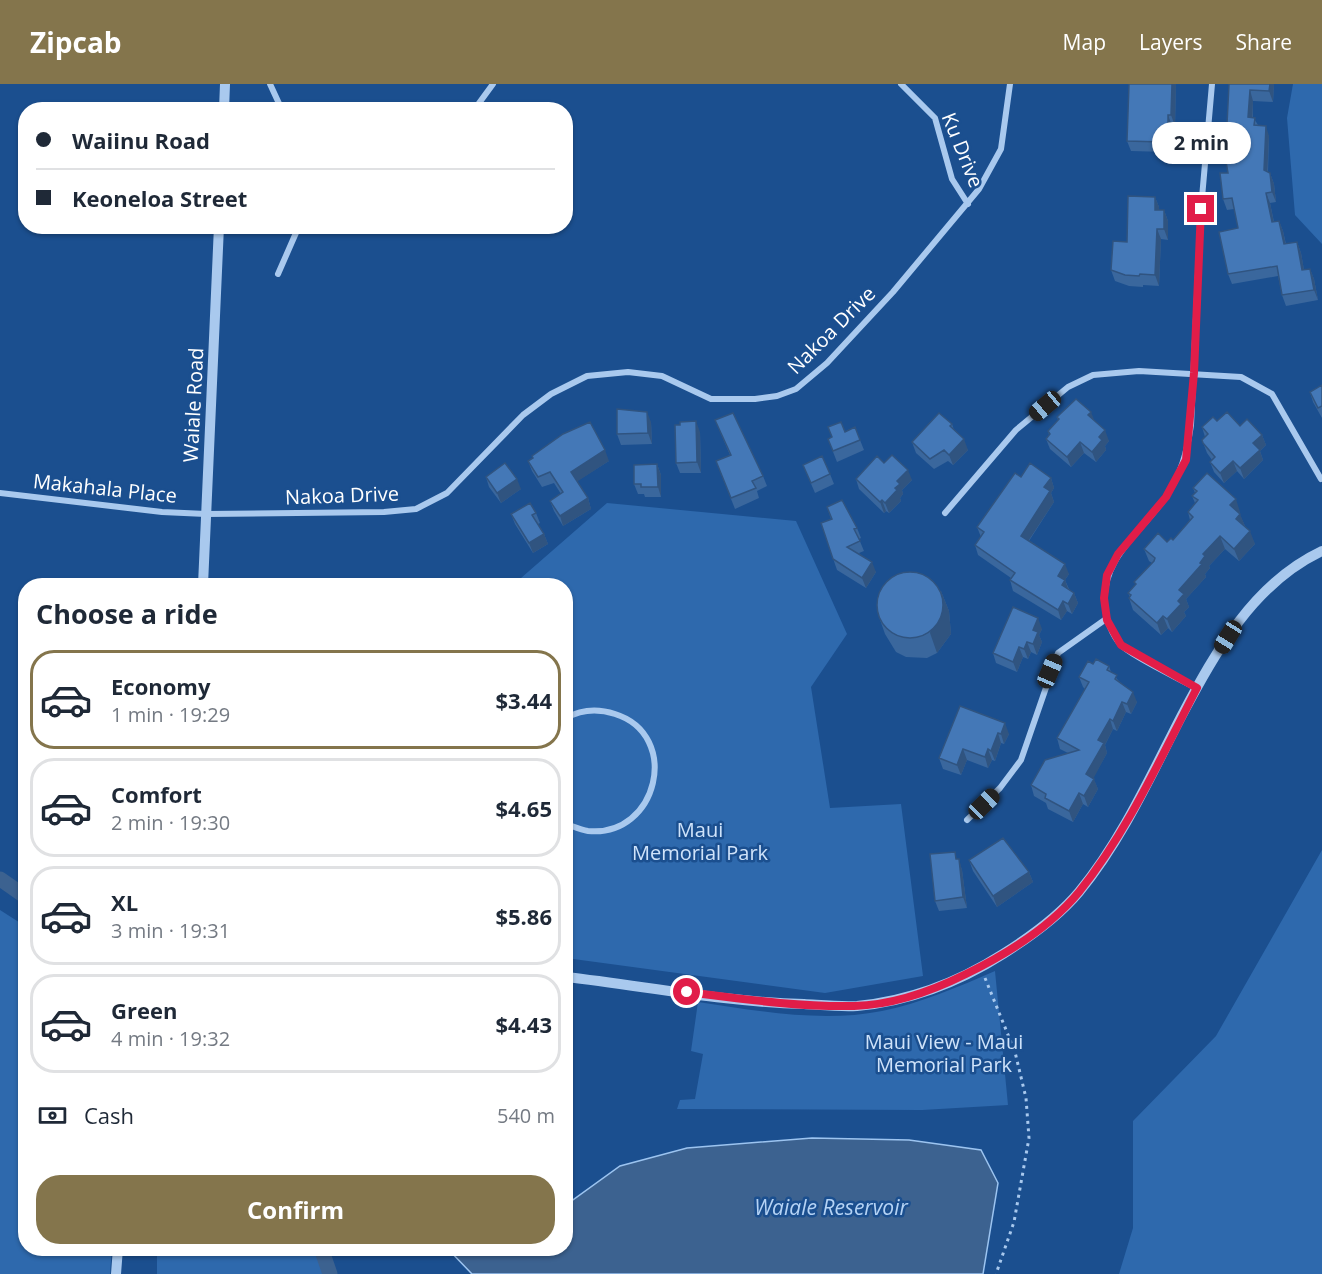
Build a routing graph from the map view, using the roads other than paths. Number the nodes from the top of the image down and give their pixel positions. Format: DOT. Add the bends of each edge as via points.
graph roads {
  1 [pos="225,84"];
  2 [pos="270,84"];
  3 [pos="493,84"];
  4 [pos="901,84"];
  5 [pos="1010,84"];
  6 [pos="1212,84"];
  7 [pos="224,102"];
  8 [pos="278,102"];
  9 [pos="480,102"];
  10 [pos="968,204"];
  11 [pos="219,234"];
  12 [pos="296,234"];
  13 [pos="278,274"];
  14 [pos="1194,373"];
  15 [pos="1322,478"];
  16 [pos="0,493"];
  17 [pos="945,513"];
  18 [pos="206,514"];
  19 [pos="1322,551"];
  20 [pos="202,578"];
  21 [pos="1107,620"];
  22 [pos="1197,688"];
  23 [pos="573,714"];
  24 [pos="967,820"];
  25 [pos="573,826"];
  26 [pos="573,978"];
  27 [pos="117,1256"];
  28 [pos="116,1274"];
  1 -- 7 [label="street"];
  2 -- 8 [label="street"];
  3 -- 9 [label="street"];
  4 -- 10 [label="street, Ku Drive" via="935,118 952,179"];
  5 -- 10 [label="street, Nakoa Drive" via="1001,149"];
  6 -- 14 [label="street" via="1201,209"];
  10 -- 18 [label="street, Nakoa Drive" via="864,324 796,389 766,398 711,399 662,376 628,372 587,376 551,394 523,415 447,493 416,509"];
  11 -- 18 [label="street, Waiale Road"];
  12 -- 13 [label="street"];
  14 -- 15 [label="street" via="1240,377 1272,394"];
  14 -- 17 [label="street" via="1139,371 1093,375 1068,387 1017,430"];
  14 -- 21 [label="street" via="1186,460 1166,497 1118,554 1107,575"];
  16 -- 18 [label="street, Makahala Place"];
  18 -- 20 [label="street, Waiale Road"];
  19 -- 22 [label="street" via="1297,563 1273,582 1239,620"];
  21 -- 22 [label="street" via="1121,645"];
  21 -- 24 [label="street" via="1058,653 1021,760 1000,788"];
  22 -- 26 [label="street" via="1112,845 1078,894 1027,939 946,984 907,997 856,1006 764,1003"];
  23 -- 25 [label="street" via="601,710 624,717 642,732 653,753 656,777 648,800 633,818 612,829 588,831"];
  27 -- 28 [label="street"];
}
